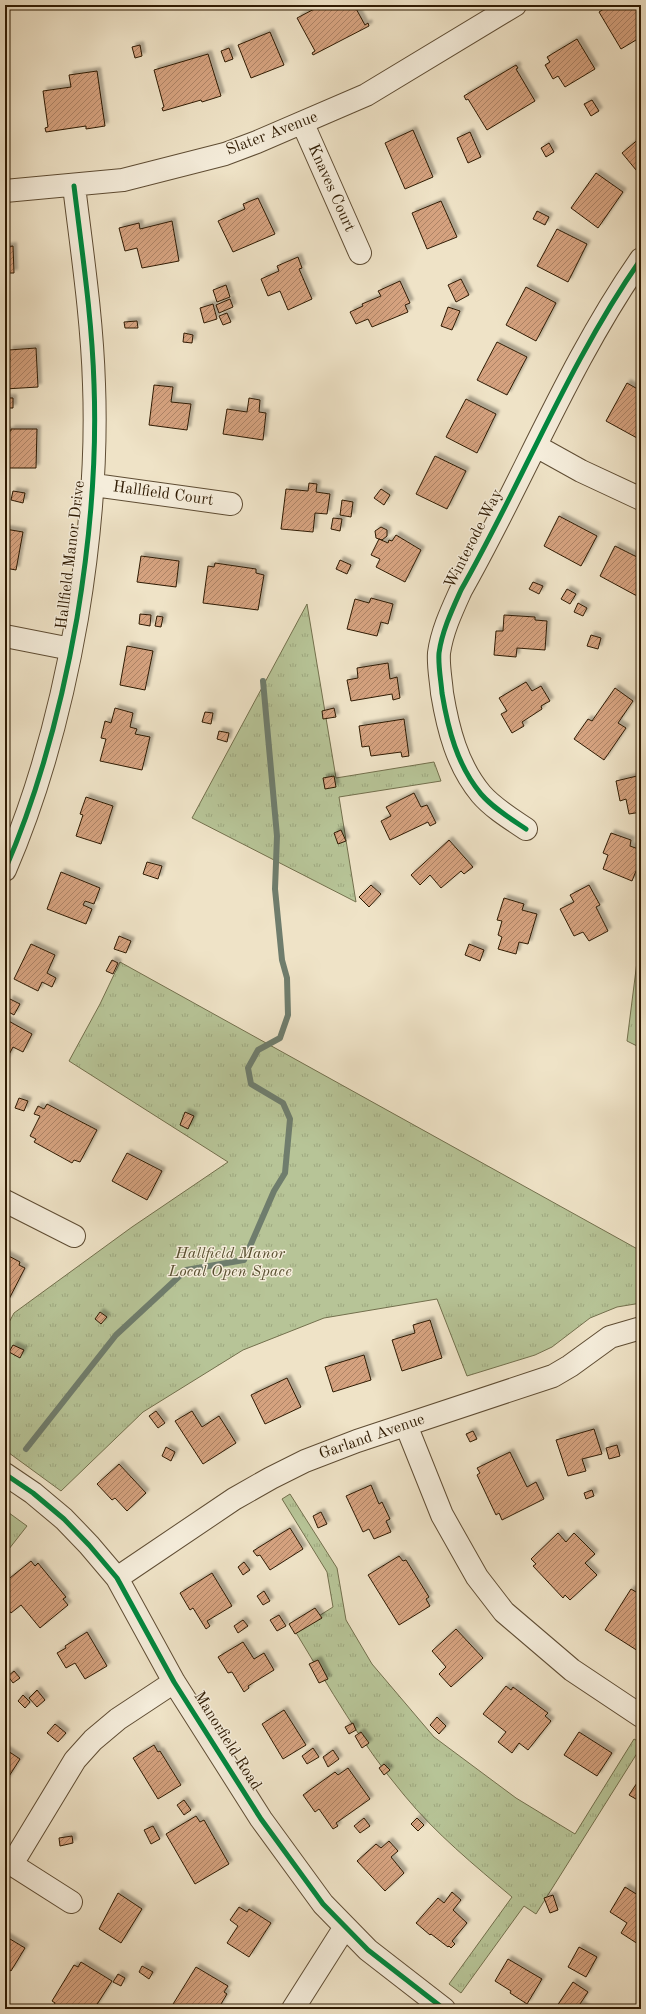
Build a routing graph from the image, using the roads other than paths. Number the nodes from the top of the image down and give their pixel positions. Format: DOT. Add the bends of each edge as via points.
graph roads {
  1 [pos="515,5"];
  2 [pos="303,124"];
  3 [pos="74,186"];
  4 [pos="5,191"];
  5 [pos="360,253"];
  6 [pos="641,259"];
  7 [pos="536,446"];
  8 [pos="94,484"];
  9 [pos="641,499"];
  10 [pos="231,504"];
  11 [pos="5,636"];
  12 [pos="71,649"];
  13 [pos="526,829"];
  14 [pos="5,870"];
  15 [pos="5,1201"];
  16 [pos="74,1236"];
  17 [pos="641,1328"];
  18 [pos="406,1425"];
  19 [pos="5,1474"];
  20 [pos="117,1578"];
  21 [pos="174,1682"];
  22 [pos="641,1716"];
  23 [pos="8,1862"];
  24 [pos="71,1902"];
  25 [pos="345,1927"];
  26 [pos="293,2009"];
  27 [pos="444,2009"];
  1 -- 2 [label="street, Slater Avenue" via="366,95"];
  2 -- 3 [label="street, Slater Avenue" via="224,154 123,180"];
  2 -- 5 [label="street, Knaves Court"];
  3 -- 4 [label="street, Slater Avenue"];
  3 -- 8 [label="street, Hallfield Manor Drive" via="92,330"];
  6 -- 7 [label="street, Winterode Way" via="616,295"];
  7 -- 9 [label="street" via="581,471"];
  7 -- 13 [label="street, Winterode Way" via="450,614 439,654 447,719 458,758 467,776 482,795"];
  8 -- 10 [label="street, Hallfield Court"];
  8 -- 12 [label="street, Hallfield Manor Drive" via="86,560"];
  11 -- 12 [label="street"];
  12 -- 14 [label="street, Hallfield Manor Drive" via="55,725 38,785"];
  15 -- 16 [label="street"];
  17 -- 18 [label="street, Garland Avenue" via="610,1337 553,1376"];
  18 -- 20 [label="street, Garland Avenue" via="305,1461 271,1478 234,1499"];
  18 -- 22 [label="street" via="442,1515 477,1577 504,1612 572,1670"];
  19 -- 20 [label="street, Manorfield Road" via="64,1519"];
  20 -- 21 [label="street, Manorfield Road"];
  21 -- 23 [label="street" via="118,1719 93,1740 75,1760"];
  21 -- 25 [label="street, Manorfield Road" via="265,1826 323,1904"];
  23 -- 24 [label="street"];
  25 -- 26 [label="street"];
  25 -- 27 [label="street, Manorfield Road" via="368,1950"];
}
